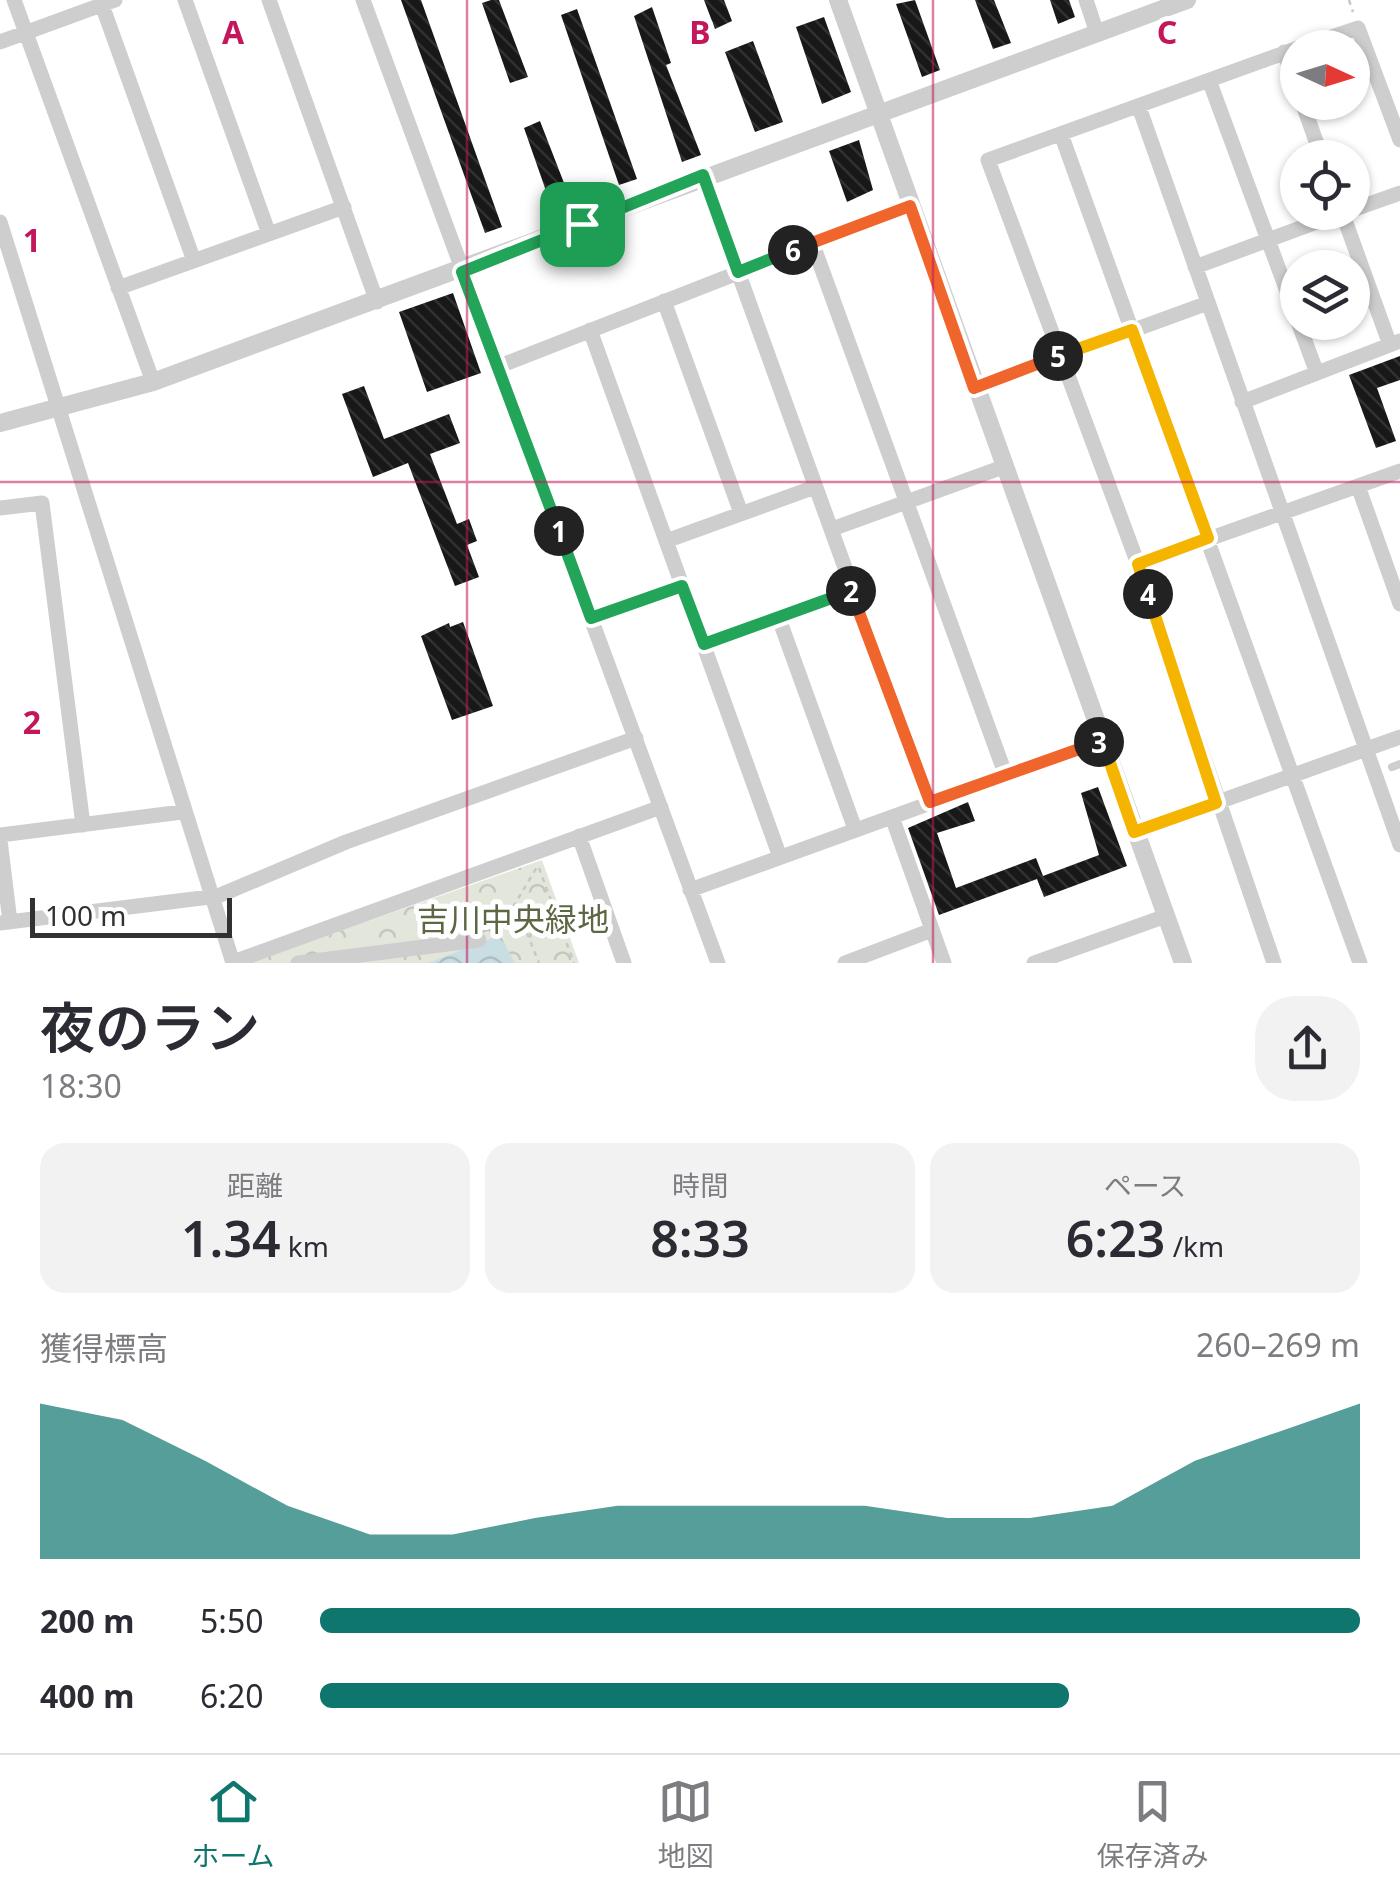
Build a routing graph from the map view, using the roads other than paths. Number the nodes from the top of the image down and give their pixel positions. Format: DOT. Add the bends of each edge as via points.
graph roads {
  1 [pos="14,0"];
  2 [pos="185,0"];
  3 [pos="269,0"];
  4 [pos="363,0"];
  5 [pos="838,0"];
  6 [pos="1086,0"];
  7 [pos="1187,0"];
  8 [pos="109,2"];
  9 [pos="26,32"];
  10 [pos="1097,33"];
  11 [pos="0,42"];
  12 [pos="1280,54"];
  13 [pos="1370,60"];
  14 [pos="1209,80"];
  15 [pos="1139,107"];
  16 [pos="877,112"];
  17 [pos="1061,134"];
  18 [pos="1400,140"];
  19 [pos="703,175"];
  20 [pos="1400,193"];
  21 [pos="1370,204"];
  22 [pos="910,206"];
  23 [pos="344,207"];
  24 [pos="0,222"];
  25 [pos="1295,230"];
  26 [pos="1349,230"];
  27 [pos="269,234"];
  28 [pos="1268,240"];
  29 [pos="812,242"];
  30 [pos="194,261"];
  31 [pos="1195,268"];
  32 [pos="462,272"];
  33 [pos="738,272"];
  34 [pos="1280,273"];
  35 [pos="118,288"];
  36 [pos="664,301"];
  37 [pos="378,302"];
  38 [pos="1208,303"];
  39 [pos="590,330"];
  40 [pos="1132,330"];
  41 [pos="1305,340"];
  42 [pos="1395,343"];
  43 [pos="1060,355"];
  44 [pos="497,366"];
  45 [pos="1317,373"];
  46 [pos="152,382"];
  47 [pos="974,388"];
  48 [pos="1242,402"];
  49 [pos="58,411"];
  50 [pos="0,423"];
  51 [pos="1003,467"];
  52 [pos="1400,471"];
  53 [pos="1358,486"];
  54 [pos="815,487"];
  55 [pos="907,502"];
  56 [pos="0,508"];
  57 [pos="741,513"];
  58 [pos="1281,513"];
  59 [pos="832,530"];
  60 [pos="1208,538"];
  61 [pos="666,541"];
  62 [pos="1138,564"];
  63 [pos="682,586"];
  64 [pos="853,591"];
  65 [pos="1400,604"];
  66 [pos="778,616"];
  67 [pos="591,618"];
  68 [pos="704,644"];
  69 [pos="1400,737"];
  70 [pos="636,738"];
  71 [pos="1102,740"];
  72 [pos="1365,750"];
  73 [pos="1291,774"];
  74 [pos="1006,776"];
  75 [pos="930,802"];
  76 [pos="1216,803"];
  77 [pos="661,807"];
  78 [pos="182,812"];
  79 [pos="892,818"];
  80 [pos="83,825"];
  81 [pos="855,829"];
  82 [pos="1134,832"];
  83 [pos="579,836"];
  84 [pos="0,838"];
  85 [pos="1400,845"];
  86 [pos="780,857"];
  87 [pos="690,890"];
  88 [pos="209,897"];
  89 [pos="1166,916"];
  90 [pos="5,922"];
  91 [pos="932,930"];
  92 [pos="478,940"];
  93 [pos="265,957"];
  94 [pos="233,963"];
  95 [pos="298,963"];
  96 [pos="624,963"];
  97 [pos="718,963"];
  98 [pos="845,963"];
  99 [pos="944,963"];
  100 [pos="1034,963"];
  101 [pos="1183,963"];
  102 [pos="1274,963"];
  103 [pos="1360,963"];
  1 -- 9 [label="street"];
  2 -- 27 [label="street"];
  3 -- 23 [label="street"];
  4 -- 32 [label="street"];
  5 -- 16 [label="street"];
  6 -- 10 [label="street"];
  7 -- 10 [label="street"];
  8 -- 9 [label="street"];
  8 -- 30 [label="street"];
  9 -- 11 [label="street"];
  9 -- 35 [label="street"];
  10 -- 16 [label="street"];
  12 -- 14 [label="street"];
  13 -- 18 [label="street"];
  14 -- 15 [label="street"];
  14 -- 28 [label="street"];
  15 -- 17 [label="street"];
  15 -- 31 [label="street"];
  16 -- 19 [label="street"];
  16 -- 22 [label="street"];
  17 -- 40 [label="street"];
  17 -- 43 [label="street" via="988,160"];
  19 -- 32 [label="street"];
  19 -- 33 [label="street"];
  20 -- 21 [label="street"];
  22 -- 29 [label="street"];
  22 -- 47 [label="street"];
  23 -- 27 [label="street"];
  23 -- 37 [label="street"];
  24 -- 49 [label="street"];
  25 -- 28 [label="street"];
  26 -- 42 [label="street"];
  27 -- 30 [label="street"];
  28 -- 31 [label="street"];
  28 -- 34 [label="street"];
  29 -- 33 [label="street"];
  29 -- 55 [label="street"];
  30 -- 35 [label="street"];
  31 -- 38 [label="street"];
  32 -- 37 [label="street"];
  32 -- 44 [label="street"];
  33 -- 36 [label="street"];
  33 -- 54 [label="street"];
  35 -- 46 [label="street"];
  36 -- 39 [label="street"];
  36 -- 57 [label="street"];
  37 -- 46 [label="street"];
  38 -- 40 [label="street"];
  38 -- 48 [label="street"];
  39 -- 44 [label="street"];
  39 -- 61 [label="street"];
  40 -- 43 [label="street"];
  40 -- 60 [label="street"];
  41 -- 45 [label="street"];
  42 -- 45 [label="street"];
  43 -- 47 [label="street"];
  43 -- 62 [label="street"];
  44 -- 67 [label="street"];
  45 -- 48 [label="street"];
  46 -- 49 [label="street"];
  47 -- 51 [label="street"];
  48 -- 58 [label="street"];
  49 -- 50 [label="street"];
  49 -- 78 [label="street"];
  51 -- 55 [label="street"];
  51 -- 71 [label="street"];
  52 -- 53 [label="street"];
  53 -- 58 [label="street"];
  53 -- 65 [label="street"];
  54 -- 57 [label="street"];
  54 -- 59 [label="street"];
  55 -- 59 [label="street"];
  55 -- 74 [label="street"];
  56 -- 80 [label="street" via="42,503"];
  57 -- 61 [label="street"];
  58 -- 60 [label="street"];
  58 -- 72 [label="street"];
  59 -- 64 [label="street"];
  60 -- 62 [label="street"];
  60 -- 73 [label="street"];
  61 -- 63 [label="street"];
  62 -- 76 [label="street"];
  63 -- 67 [label="street"];
  63 -- 68 [label="street"];
  64 -- 66 [label="street"];
  64 -- 75 [label="street"];
  66 -- 68 [label="street"];
  66 -- 81 [label="street"];
  67 -- 70 [label="street"];
  68 -- 86 [label="street"];
  69 -- 72 [label="street"];
  70 -- 77 [label="street"];
  70 -- 88 [label="street"];
  71 -- 74 [label="street"];
  71 -- 82 [label="street"];
  72 -- 73 [label="street"];
  72 -- 85 [label="street"];
  73 -- 76 [label="street"];
  73 -- 103 [label="street"];
  74 -- 75 [label="street"];
  75 -- 79 [label="street"];
  76 -- 82 [label="street"];
  76 -- 102 [label="street"];
  77 -- 83 [label="street"];
  77 -- 87 [label="street"];
  78 -- 80 [label="street"];
  78 -- 88 [label="street"];
  79 -- 81 [label="street"];
  79 -- 91 [label="street"];
  80 -- 84 [label="street"];
  81 -- 86 [label="street"];
  82 -- 89 [label="street"];
  83 -- 93 [label="street" via="536,859"];
  83 -- 96 [label="street"];
  84 -- 90 [label="street"];
  86 -- 87 [label="street"];
  87 -- 97 [label="street"];
  88 -- 90 [label="street"];
  88 -- 94 [label="street"];
  89 -- 100 [label="street"];
  89 -- 101 [label="street"];
  91 -- 98 [label="street"];
  91 -- 99 [label="street"];
  92 -- 95 [label="street"];
  93 -- 94 [label="street"];
}
